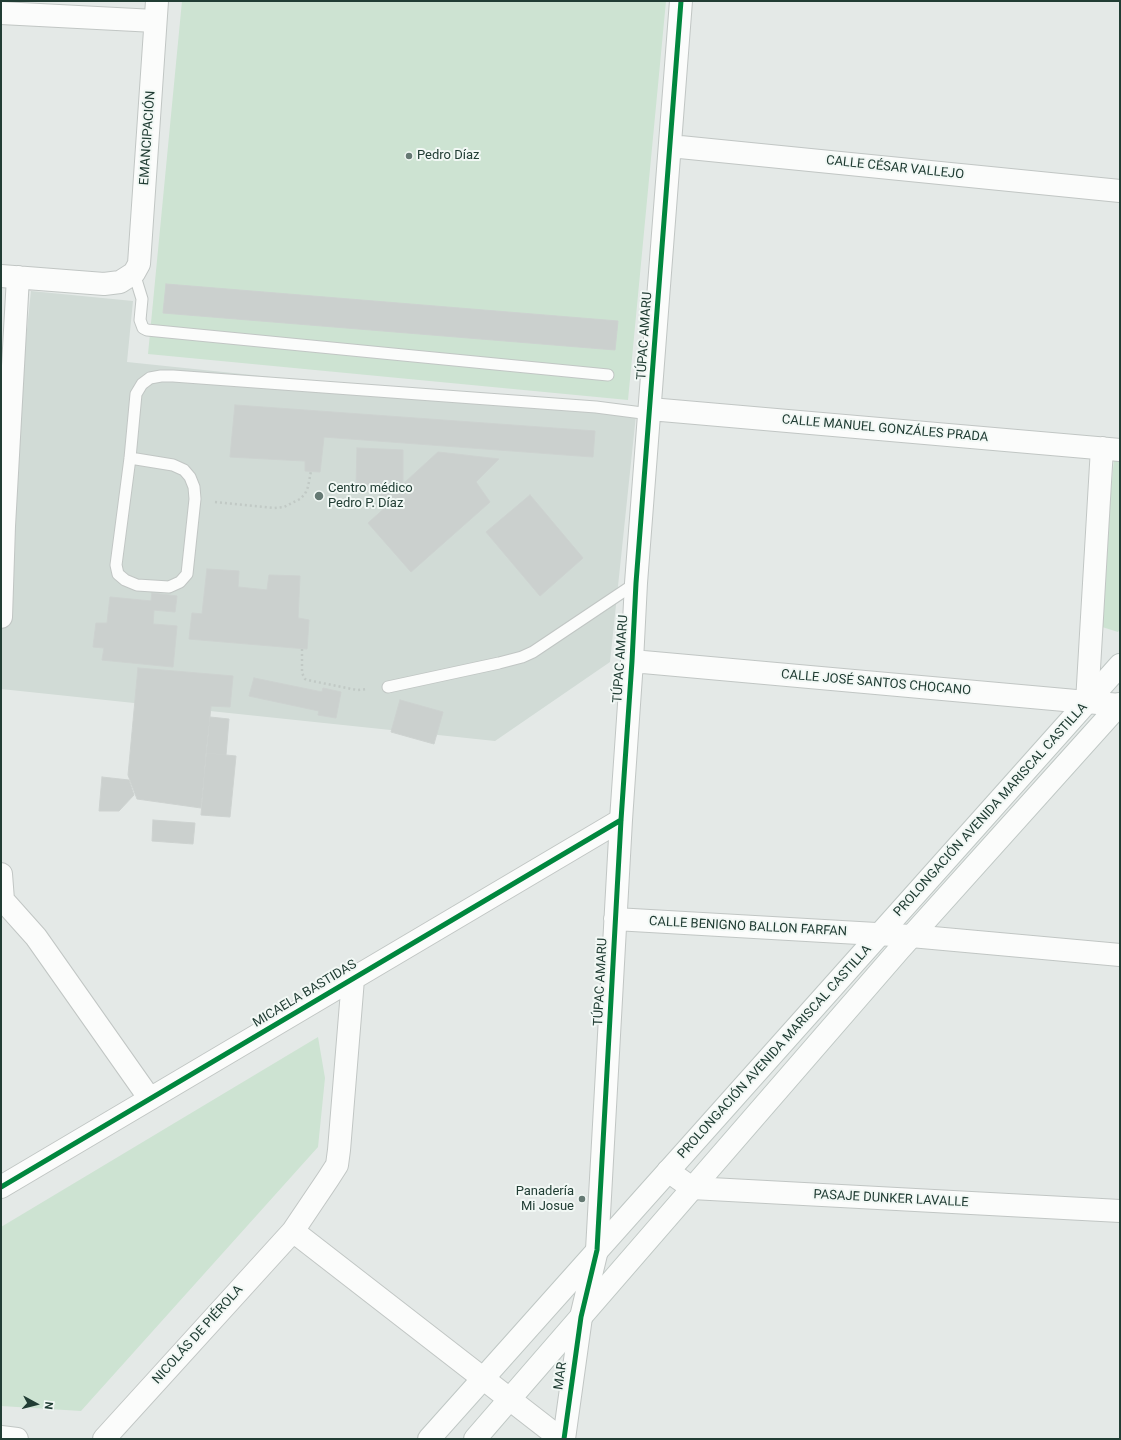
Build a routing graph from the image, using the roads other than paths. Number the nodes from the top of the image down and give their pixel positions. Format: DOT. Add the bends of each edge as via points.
graph roads {
  1 [pos="681,1"];
  2 [pos="156,11"];
  3 [pos="1,13"];
  4 [pos="670,146"];
  5 [pos="1120,191"];
  6 [pos="134,274"];
  7 [pos="9,276"];
  8 [pos="608,375"];
  9 [pos="650,411"];
  10 [pos="1111,449"];
  11 [pos="130,458"];
  12 [pos="3,526"];
  13 [pos="636,583"];
  14 [pos="1,617"];
  15 [pos="632,661"];
  16 [pos="1120,665"];
  17 [pos="388,687"];
  18 [pos="1087,702"];
  19 [pos="1120,705"];
  20 [pos="621,820"];
  21 [pos="1,874"];
  22 [pos="2,900"];
  23 [pos="615,919"];
  24 [pos="880,934"];
  25 [pos="912,936"];
  26 [pos="1120,955"];
  27 [pos="352,979"];
  28 [pos="150,1099"];
  29 [pos="668,1171"];
  30 [pos="1,1187"];
  31 [pos="692,1188"];
  32 [pos="1120,1211"];
  33 [pos="293,1231"];
  34 [pos="598,1250"];
  35 [pos="581,1317"];
  36 [pos="482,1379"];
  37 [pos="509,1399"];
  38 [pos="1,1437"];
  39 [pos="17,1439"];
  40 [pos="104,1439"];
  41 [pos="429,1439"];
  42 [pos="475,1439"];
  43 [pos="562,1439"];
  1 -- 4 [label="street, TÚPAC AMARU"];
  2 -- 3 [label="street"];
  2 -- 6 [label="street, EMANCIPACIÓN" via="141,252"];
  4 -- 5 [label="street, CALLE CÉSAR VALLEJO"];
  4 -- 9 [label="street, TÚPAC AMARU"];
  6 -- 7 [label="street" via="120,282 104,284"];
  6 -- 8 [label="lane" via="142,299 140,320 143,328 147,330"];
  7 -- 12 [label="street"];
  9 -- 10 [label="street, CALLE MANUEL GONZÁLES PRADA"];
  9 -- 11 [label="lane" via="161,376 150,378 142,384 136,394"];
  9 -- 13 [label="street, TÚPAC AMARU"];
  10 -- 18 [label="street"];
  11 -- 11 [label="lane" via="116,565 118,574 136,585 169,587 180,582 187,574 194,487 184,470 172,465"];
  12 -- 14 [label="street"];
  13 -- 15 [label="street, TÚPAC AMARU"];
  13 -- 17 [label="lane" via="522,657"];
  15 -- 18 [label="street, CALLE JOSÉ SANTOS CHOCANO"];
  15 -- 20 [label="street, TÚPAC AMARU"];
  16 -- 18 [label="street, PROLONGACIÓN AVENIDA MARISCAL CASTILLA"];
  18 -- 19 [label="street, CALLE JOSÉ SANTOS CHOCANO"];
  18 -- 24 [label="street, PROLONGACIÓN AVENIDA MARISCAL CASTILLA"];
  19 -- 25 [label="street, PROLONGACIÓN AVENIDA MARISCAL CASTILLA"];
  20 -- 23 [label="street, TÚPAC AMARU"];
  20 -- 27 [label="street, MICAELA BASTIDAS"];
  21 -- 22 [label="street"];
  22 -- 28 [label="street" via="36,937"];
  23 -- 24 [label="street, CALLE BENIGNO BALLON FARFAN"];
  23 -- 34 [label="street, TÚPAC AMARU"];
  24 -- 25 [label="street, CALLE BENIGNO BALLON FARFAN"];
  24 -- 29 [label="street, PROLONGACIÓN AVENIDA MARISCAL CASTILLA"];
  25 -- 26 [label="street, CALLE BENIGNO BALLON FARFAN"];
  25 -- 31 [label="street, PROLONGACIÓN AVENIDA MARISCAL CASTILLA"];
  27 -- 28 [label="street, MICAELA BASTIDAS"];
  27 -- 33 [label="street, NICOLÁS DE PIÉROLA" via="337,1165"];
  28 -- 30 [label="street, MICAELA BASTIDAS"];
  29 -- 31 [label="street"];
  29 -- 34 [label="street, PROLONGACIÓN AVENIDA MARISCAL CASTILLA"];
  31 -- 32 [label="street, PASAJE DUNKER LAVALLE"];
  31 -- 35 [label="street, PROLONGACIÓN AVENIDA MARISCAL CASTILLA"];
  33 -- 36 [label="street"];
  33 -- 40 [label="street, NICOLÁS DE PIÉROLA"];
  34 -- 35 [label="street, TÚPAC AMARU"];
  34 -- 36 [label="street, PROLONGACIÓN AVENIDA MARISCAL CASTILLA"];
  35 -- 37 [label="street, PROLONGACIÓN AVENIDA MARISCAL CASTILLA"];
  35 -- 43 [label="street, MAR"];
  36 -- 37 [label="street"];
  36 -- 41 [label="street, PROLONGACIÓN AVENIDA MARISCAL CASTILLA"];
  37 -- 42 [label="street, PROLONGACIÓN AVENIDA MARISCAL CASTILLA"];
  37 -- 43 [label="street"];
  38 -- 39 [label="street"];
}
